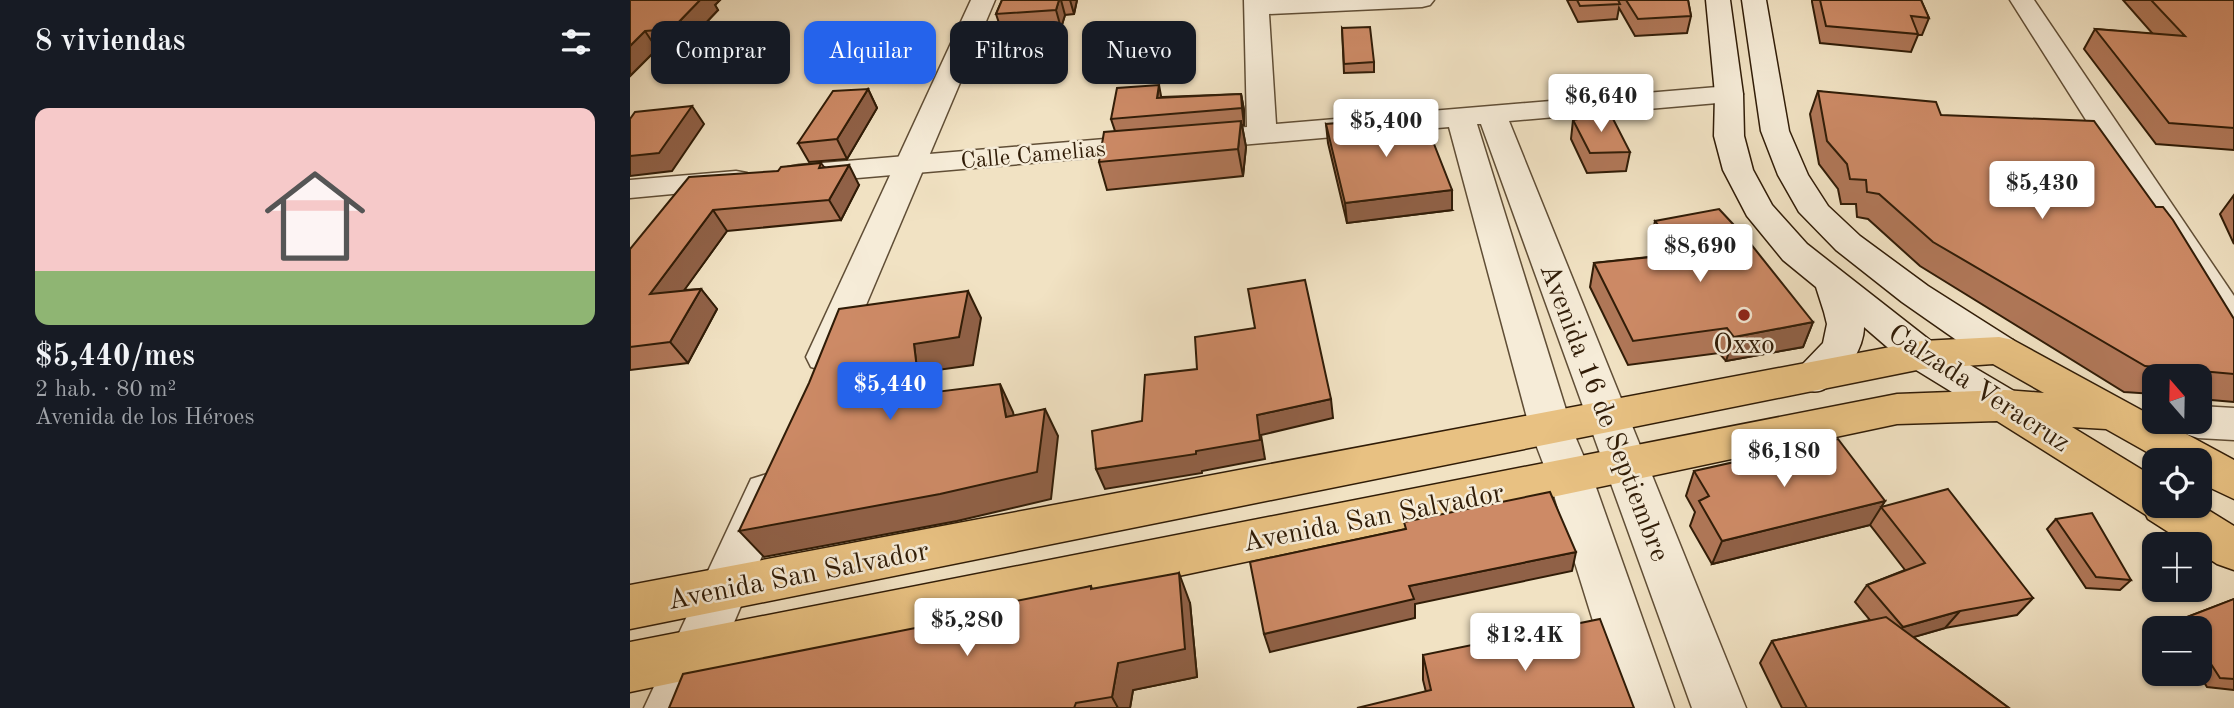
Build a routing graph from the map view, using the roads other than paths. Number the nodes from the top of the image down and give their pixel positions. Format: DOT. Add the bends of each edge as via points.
graph roads {
  1 [pos="983,0"];
  2 [pos="1422,0"];
  3 [pos="1718,0"];
  4 [pos="1754,0"];
  5 [pos="2022,0"];
  6 [pos="1256,4"];
  7 [pos="1729,94"];
  8 [pos="1477,117"];
  9 [pos="1262,134"];
  10 [pos="909,165"];
  11 [pos="630,189"];
  12 [pos="1832,282"];
  13 [pos="2234,324"];
  14 [pos="1999,350"];
  15 [pos="1922,355"];
  16 [pos="1814,378"];
  17 [pos="811,389"];
  18 [pos="2005,405"];
  19 [pos="2137,417"];
  20 [pos="1606,418"];
  21 [pos="2212,423"];
  22 [pos="2234,424"];
  23 [pos="1551,429"];
  24 [pos="2181,448"];
  25 [pos="779,464"];
  26 [pos="1627,464"];
  27 [pos="2212,468"];
  28 [pos="1570,476"];
  29 [pos="2234,481"];
  30 [pos="2142,491"];
  31 [pos="2183,518"];
  32 [pos="2234,550"];
  33 [pos="725,589"];
  34 [pos="630,607"];
  35 [pos="697,653"];
  36 [pos="630,667"];
  37 [pos="671,708"];
  38 [pos="1647,708"];
  39 [pos="1718,708"];
  1 -- 10 [label="street"];
  2 -- 6 [label="street"];
  3 -- 7 [label="street, Calzada Veracruz"];
  4 -- 14 [label="street, Calzada Veracruz" via="1774,131 1815,212 1915,294"];
  5 -- 13 [label="street"];
  6 -- 9 [label="street"];
  7 -- 8 [label="street, Calle Camelias"];
  7 -- 12 [label="street, Calzada Veracruz" via="1729,136 1738,170 1758,209 1796,252"];
  8 -- 9 [label="street, Calle Camelias"];
  8 -- 20 [label="street, Avenida 16 de Septiembre"];
  8 -- 23 [label="street, Avenida 16 de Septiembre"];
  9 -- 10 [label="street, Calle Camelias"];
  10 -- 11 [label="street, Calle Camelias"];
  10 -- 17 [label="street"];
  12 -- 15 [label="street, Calzada Veracruz"];
  12 -- 16 [label="street" via="1847,321 1845,339 1835,359"];
  14 -- 15 [label="main road, Avenida San Salvador"];
  14 -- 19 [label="main road, Calzada Veracruz"];
  15 -- 16 [label="main road, Avenida San Salvador"];
  15 -- 18 [label="street, Calzada Veracruz"];
  16 -- 20 [label="main road, Avenida San Salvador"];
  18 -- 19 [label="main road, Avenida San Salvador"];
  18 -- 26 [label="main road, Avenida San Salvador" via="1897,410"];
  18 -- 30 [label="main road, Calzada Veracruz"];
  19 -- 24 [label="main road, Calzada Veracruz"];
  20 -- 23 [label="main road, Avenida San Salvador"];
  20 -- 26 [label="street, Avenida 16 de Septiembre"];
  21 -- 22 [label="street"];
  23 -- 28 [label="street, Avenida 16 de Septiembre"];
  23 -- 33 [label="main road, Avenida San Salvador"];
  25 -- 33 [label="street"];
  26 -- 28 [label="main road, Avenida San Salvador"];
  26 -- 39 [label="street, Avenida 16 de Septiembre"];
  27 -- 29 [label="main road, Calzada Veracruz"];
  28 -- 35 [label="main road, Avenida San Salvador"];
  28 -- 38 [label="street, Avenida 16 de Septiembre"];
  31 -- 32 [label="main road"];
  33 -- 34 [label="main road, Avenida San Salvador"];
  33 -- 35 [label="street"];
  35 -- 36 [label="main road, Avenida San Salvador"];
  35 -- 37 [label="street"];
}
